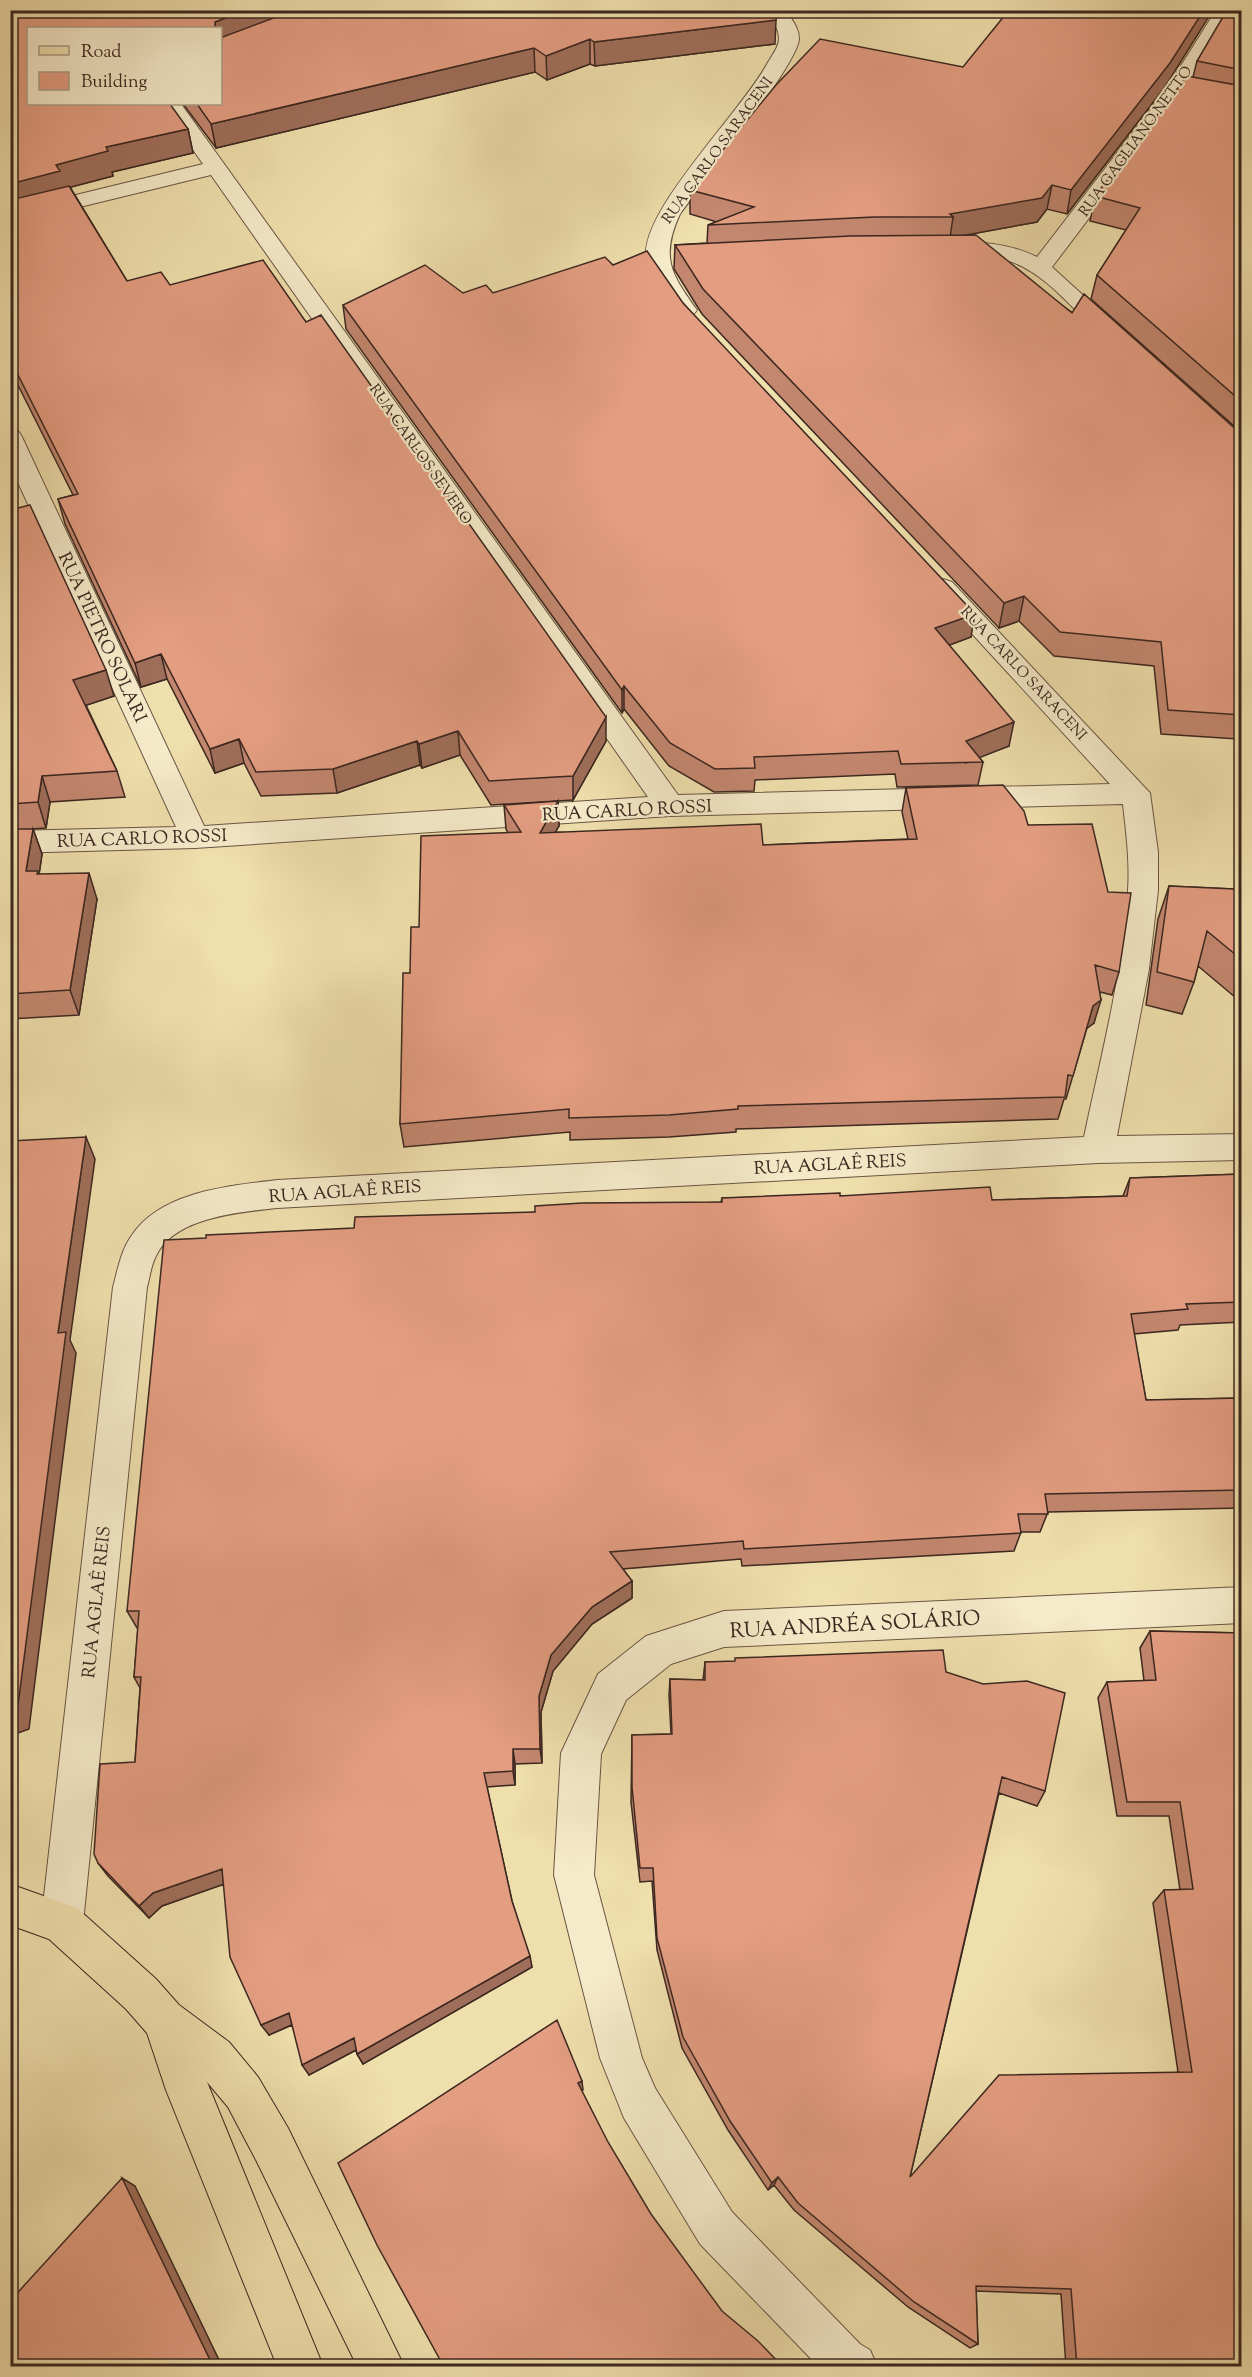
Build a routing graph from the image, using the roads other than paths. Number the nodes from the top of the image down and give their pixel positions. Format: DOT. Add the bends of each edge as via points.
graph roads {
  1 [pos="776,10"];
  2 [pos="1226,10"];
  3 [pos="1176,90"];
  4 [pos="1198,95"];
  5 [pos="172,105"];
  6 [pos="217,166"];
  7 [pos="10,218"];
  8 [pos="938,250"];
  9 [pos="1040,268"];
  10 [pos="700,329"];
  11 [pos="1126,346"];
  12 [pos="10,437"];
  13 [pos="930,574"];
  14 [pos="1136,793"];
  15 [pos="670,806"];
  16 [pos="195,837"];
  17 [pos="10,842"];
  18 [pos="1242,1147"];
  19 [pos="1098,1150"];
  20 [pos="1242,1605"];
  21 [pos="10,1904"];
  22 [pos="62,1923"];
  23 [pos="164,2020"];
  24 [pos="300,2367"];
  25 [pos="381,2367"];
  26 [pos="854,2367"];
  1 -- 10 [label="street, RUA CARLO SARACENI" via="788,29 789,42 771,76 660,230 676,297"];
  2 -- 3 [label="street, RUA GAGLIANO NETTO"];
  3 -- 4 [label="street"];
  3 -- 9 [label="street, RUA GAGLIANO NETTO"];
  5 -- 6 [label="street, RUA CARLOS SEVERO"];
  6 -- 7 [label="street"];
  6 -- 15 [label="street, RUA CARLOS SEVERO"];
  8 -- 9 [label="street" via="982,250 1021,258"];
  9 -- 11 [label="street"];
  12 -- 16 [label="street, RUA PIETRO SOLARI"];
  13 -- 14 [label="street, RUA CARLO SARACENI"];
  14 -- 15 [label="street, RUA CARLO ROSSI"];
  14 -- 19 [label="street" via="1143,890 1134,969"];
  15 -- 16 [label="street, RUA CARLO ROSSI"];
  16 -- 17 [label="street, RUA CARLO ROSSI"];
  18 -- 19 [label="street, RUA AGLAÊ REIS"];
  19 -- 22 [label="street, RUA AGLAÊ REIS" via="276,1194 225,1201 172,1220 145,1244 130,1287"];
  20 -- 26 [label="street, RUA ANDRÉA SOLÁRIO" via="724,1629 660,1649 612,1687 581,1753 573,1875 621,2058 639,2103 716,2228"];
  21 -- 22 [label="main road"];
  22 -- 23 [label="main road"];
  23 -- 24 [label="main road" via="188,2090"];
  23 -- 25 [label="main road" via="214,2057 243,2092"];
}
